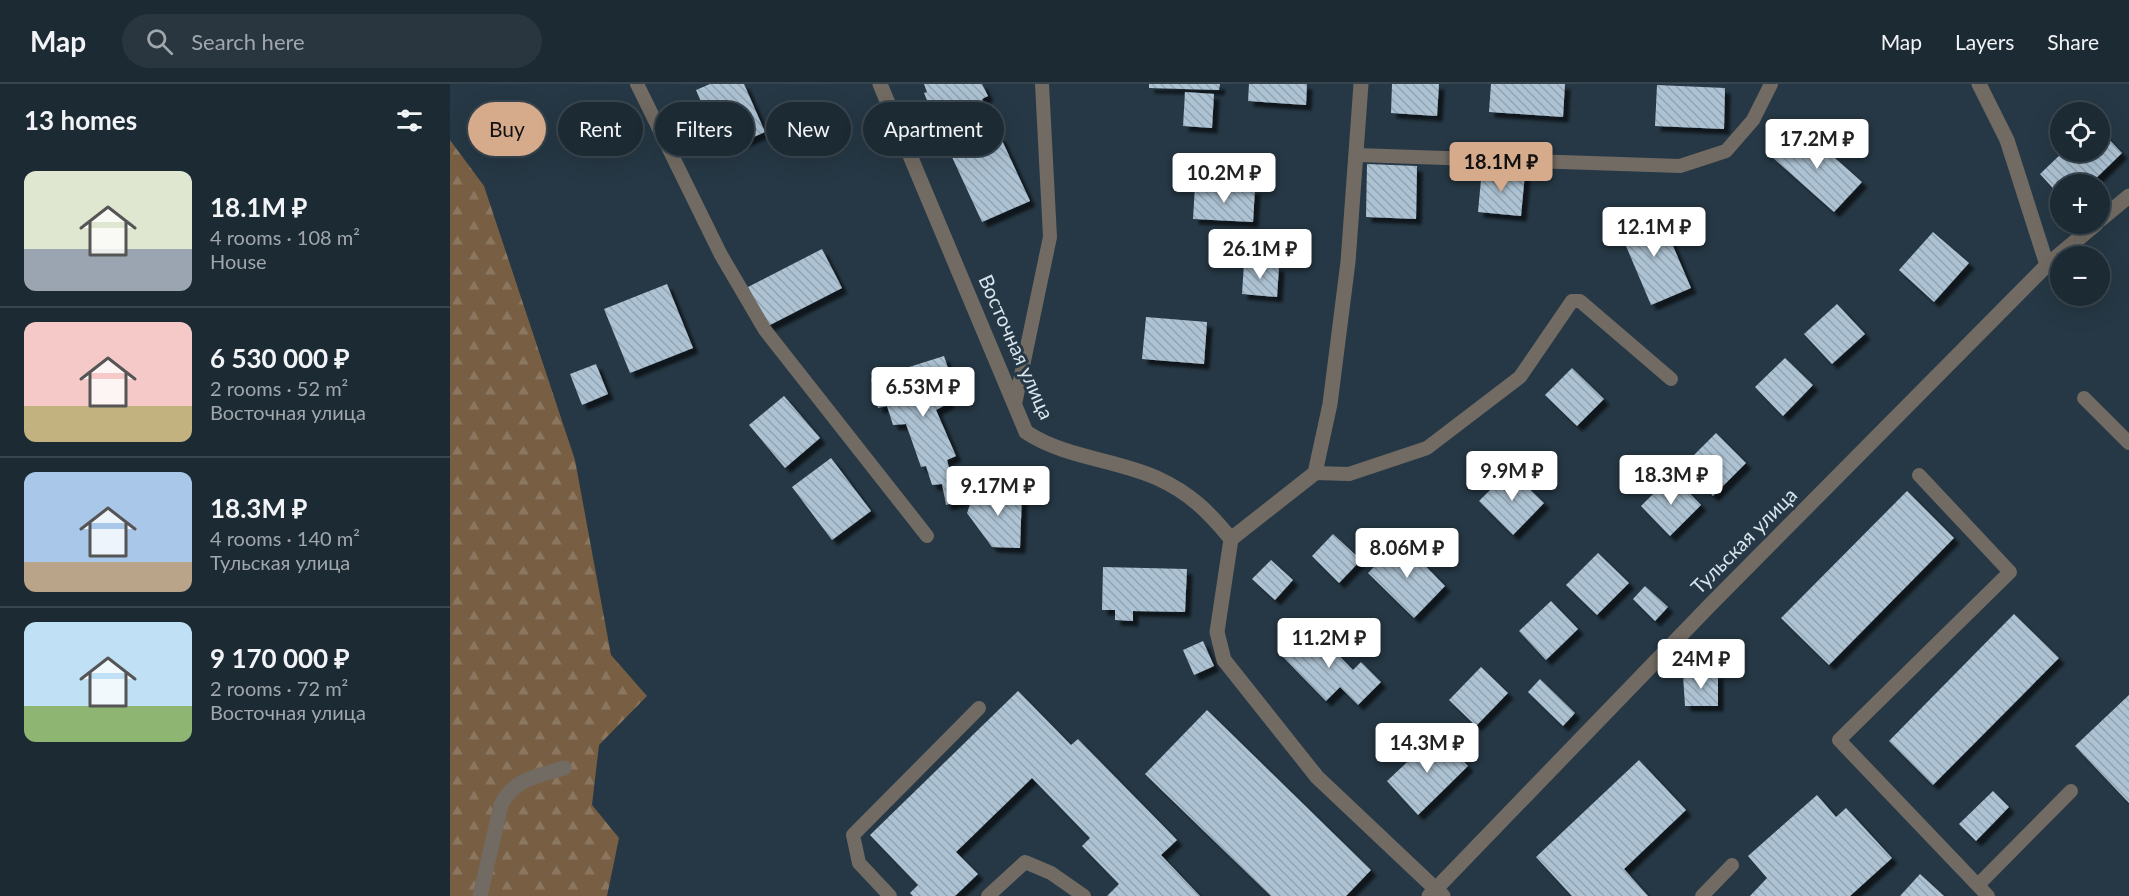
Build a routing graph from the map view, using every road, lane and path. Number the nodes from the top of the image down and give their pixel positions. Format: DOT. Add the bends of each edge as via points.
graph roads {
  1 [pos="637,84"];
  2 [pos="880,84"];
  3 [pos="1042,84"];
  4 [pos="1361,84"];
  5 [pos="1771,84"];
  6 [pos="1979,84"];
  7 [pos="1357,155"];
  8 [pos="2129,196"];
  9 [pos="2110,212"];
  10 [pos="2084,234"];
  11 [pos="2047,265"];
  12 [pos="1671,379"];
  13 [pos="2084,398"];
  14 [pos="1015,404"];
  15 [pos="2129,442"];
  16 [pos="1315,473"];
  17 [pos="1919,475"];
  18 [pos="927,536"];
  19 [pos="1231,539"];
  20 [pos="979,708"];
  21 [pos="564,768"];
  22 [pos="2071,791"];
  23 [pos="1732,865"];
  24 [pos="1978,885"];
  25 [pos="1436,894"];
  26 [pos="480,896"];
  27 [pos="890,896"];
  28 [pos="988,896"];
  29 [pos="1084,896"];
  30 [pos="1701,896"];
  31 [pos="1988,896"];
  1 -- 18 [label="lane" via="721,255 765,330"];
  2 -- 14 [label="street, Восточная улица"];
  3 -- 14 [label="lane" via="1050,237"];
  4 -- 7 [label="street"];
  5 -- 7 [label="lane" via="1753,120 1726,151 1680,166"];
  6 -- 11 [label="street" via="2007,140"];
  7 -- 16 [label="street" via="1330,404"];
  8 -- 9 [label="street"];
  10 -- 11 [label="street, Тульская улица"];
  11 -- 25 [label="street, Тульская улица" via="1720,596"];
  12 -- 16 [label="lane" via="1580,301 1572,301 1520,377 1427,448 1349,474"];
  13 -- 15 [label="lane"];
  14 -- 19 [label="street, Восточная улица" via="1026,432 1043,443 1157,478 1202,504"];
  16 -- 19 [label="street"];
  17 -- 24 [label="lane" via="2010,572 1839,740"];
  19 -- 25 [label="street" via="1217,632 1224,660 1317,777"];
  20 -- 27 [label="lane" via="853,835 859,863"];
  21 -- 26 [label="street" via="518,783 507,792"];
  22 -- 24 [label="lane"];
  23 -- 30 [label="lane"];
  24 -- 31 [label="lane"];
  28 -- 29 [label="lane" via="1024,862 1051,873"];
}
